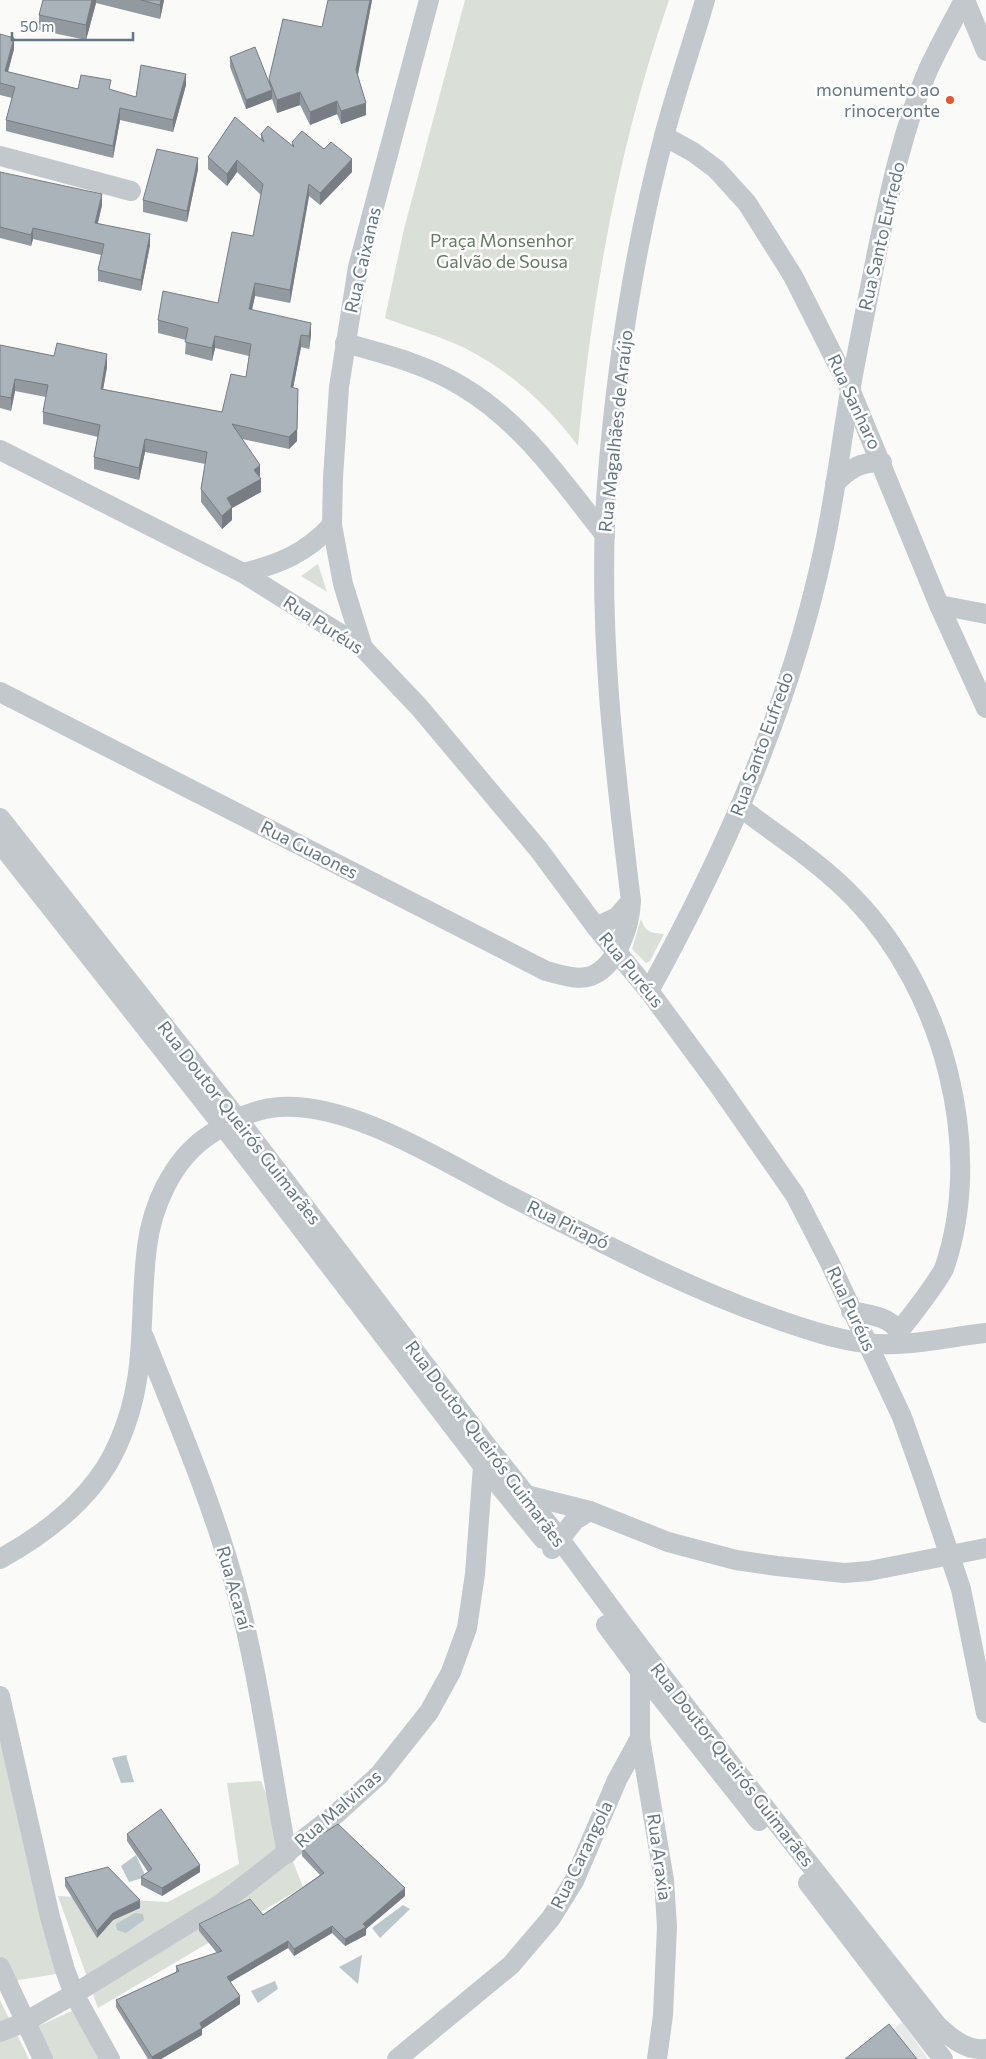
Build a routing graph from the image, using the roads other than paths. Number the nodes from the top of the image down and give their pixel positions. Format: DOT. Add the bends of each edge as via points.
graph roads {
  1 [pos="428,0"];
  2 [pos="705,0"];
  3 [pos="965,0"];
  4 [pos="981,30"];
  5 [pos="986,51"];
  6 [pos="664,136"];
  7 [pos="0,156"];
  8 [pos="131,191"];
  9 [pos="345,343"];
  10 [pos="850,389"];
  11 [pos="0,450"];
  12 [pos="882,462"];
  13 [pos="836,484"];
  14 [pos="332,525"];
  15 [pos="605,535"];
  16 [pos="243,573"];
  17 [pos="939,605"];
  18 [pos="986,614"];
  19 [pos="362,648"];
  20 [pos="0,692"];
  21 [pos="986,708"];
  22 [pos="740,806"];
  23 [pos="0,818"];
  24 [pos="0,843"];
  25 [pos="631,901"];
  26 [pos="596,927"];
  27 [pos="616,952"];
  28 [pos="649,991"];
  29 [pos="230,1122"];
  30 [pos="851,1311"];
  31 [pos="142,1333"];
  32 [pos="986,1333"];
  33 [pos="902,1336"];
  34 [pos="866,1343"];
  35 [pos="487,1458"];
  36 [pos="517,1495"];
  37 [pos="590,1511"];
  38 [pos="555,1544"];
  39 [pos="986,1548"];
  40 [pos="950,1556"];
  41 [pos="0,1559"];
  42 [pos="645,1666"];
  43 [pos="655,1691"];
  44 [pos="0,1696"];
  45 [pos="986,1713"];
  46 [pos="640,1731"];
  47 [pos="287,1854"];
  48 [pos="0,1967"];
  49 [pos="74,1994"];
  50 [pos="25,2022"];
  51 [pos="0,2032"];
  52 [pos="984,2051"];
  53 [pos="44,2059"];
  54 [pos="110,2059"];
  55 [pos="397,2059"];
  56 [pos="657,2059"];
  57 [pos="943,2059"];
  1 -- 9 [label="street, Rua Caixanas" via="358,267"];
  2 -- 6 [label="street, Rua Magalhães de Araújo"];
  3 -- 4 [label="street"];
  3 -- 10 [label="street, Rua Santo Eufredo" via="928,71 908,126 887,204"];
  4 -- 5 [label="street"];
  6 -- 10 [label="street, Rua Sanharo" via="694,152 716,169 747,203 793,276"];
  6 -- 15 [label="street, Rua Magalhães de Araújo" via="639,246 626,325 607,485"];
  7 -- 8 [label="street"];
  9 -- 14 [label="street, Rua Caixanas" via="339,386"];
  9 -- 15 [label="street" via="430,371 462,386 493,407 531,443"];
  10 -- 12 [label="street, Rua Sanharo"];
  10 -- 13 [label="street, Rua Santo Eufredo"];
  11 -- 16 [label="street, Rua Puréus"];
  12 -- 13 [label="street" via="855,466"];
  12 -- 17 [label="street, Rua Sanharo"];
  13 -- 22 [label="street, Rua Santo Eufredo" via="809,610 779,706"];
  14 -- 16 [label="street" via="315,543 293,556 273,566"];
  14 -- 19 [label="street, Rua Caixanas" via="343,584"];
  15 -- 25 [label="street, Rua Magalhães de Araújo" via="612,744"];
  16 -- 19 [label="street, Rua Puréus"];
  17 -- 18 [label="street"];
  17 -- 21 [label="street, Rua Sanharo"];
  19 -- 26 [label="street, Rua Puréus" via="419,707 539,850"];
  20 -- 27 [label="street, Rua Guaones" via="546,971 568,977 591,976"];
  22 -- 28 [label="street, Rua Santo Eufredo" via="691,914"];
  22 -- 33 [label="street" via="818,865 855,898 890,939 932,1008 962,1089 970,1138 965,1209 944,1268"];
  23 -- 29 [label="street, Rua Doutor Queirós Guimarães"];
  24 -- 29 [label="street, Rua Doutor Queirós Guimarães"];
  25 -- 26 [label="street" via="616,917"];
  25 -- 27 [label="street, Rua Magalhães de Araújo" via="629,921"];
  26 -- 27 [label="street, Rua Puréus"];
  27 -- 28 [label="street, Rua Puréus"];
  28 -- 30 [label="street, Rua Puréus" via="794,1195"];
  29 -- 31 [label="street, Rua Pirapó" via="189,1150 160,1196 147,1243"];
  29 -- 34 [label="street, Rua Pirapó" via="254,1111 279,1107 329,1112 354,1120 398,1138 576,1230 730,1303 800,1327"];
  29 -- 35 [label="street, Rua Doutor Queirós Guimarães"];
  30 -- 33 [label="street" via="880,1318"];
  30 -- 34 [label="street, Rua Puréus"];
  31 -- 41 [label="street, Rua Pirapó" via="134,1402 110,1461 78,1502 36,1538"];
  31 -- 47 [label="street, Rua Acaraí" via="208,1504 234,1585 252,1654"];
  32 -- 33 [label="street, Rua Pirapó"];
  33 -- 34 [label="street, Rua Pirapó"];
  34 -- 40 [label="street, Rua Puréus" via="902,1417"];
  35 -- 36 [label="street, Rua Doutor Queirós Guimarães"];
  35 -- 47 [label="street, Rua Malvinas" via="467,1628 452,1672 429,1712 379,1775"];
  36 -- 37 [label="street"];
  36 -- 38 [label="street, Rua Doutor Queirós Guimarães"];
  37 -- 38 [label="street" via="575,1520"];
  37 -- 40 [label="street" via="668,1542 736,1560 777,1566 844,1573"];
  38 -- 42 [label="street, Rua Doutor Queirós Guimarães"];
  39 -- 40 [label="street"];
  40 -- 45 [label="street, Rua Puréus" via="973,1642"];
  42 -- 43 [label="street, Rua Doutor Queirós Guimarães"];
  42 -- 46 [label="street, Rua Araxia"];
  42 -- 52 [label="street, Rua Doutor Queirós Guimarães" via="937,2025 954,2040"];
  43 -- 46 [label="street, Rua Carangola"];
  43 -- 57 [label="street, Rua Doutor Queirós Guimarães"];
  44 -- 49 [label="street" via="50,1917"];
  46 -- 55 [label="street, Rua Carangola" via="574,1881 551,1918 511,1965"];
  46 -- 56 [label="street, Rua Araxia" via="664,1880 667,1927 663,2015"];
  47 -- 49 [label="street, Rua Malvinas" via="185,1928"];
  48 -- 50 [label="street"];
  49 -- 50 [label="street, Rua Malvinas"];
  49 -- 54 [label="street"];
  50 -- 51 [label="street, Rua Malvinas"];
  50 -- 53 [label="street"];
}
